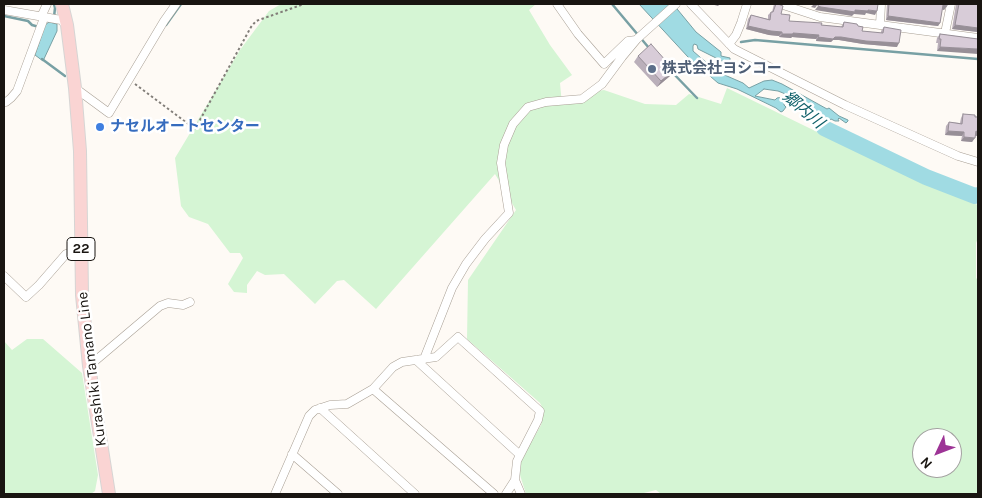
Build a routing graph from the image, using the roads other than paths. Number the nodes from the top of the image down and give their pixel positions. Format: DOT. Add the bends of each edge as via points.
graph roads {
  1 [pos="47,4"];
  2 [pos="62,4"];
  3 [pos="176,4"];
  4 [pos="557,4"];
  5 [pos="676,4"];
  6 [pos="691,4"];
  7 [pos="747,4"];
  8 [pos="780,4"];
  9 [pos="881,4"];
  10 [pos="951,4"];
  11 [pos="4,10"];
  12 [pos="52,20"];
  13 [pos="880,25"];
  14 [pos="945,33"];
  15 [pos="641,35"];
  16 [pos="978,38"];
  17 [pos="729,44"];
  18 [pos="75,88"];
  19 [pos="4,102"];
  20 [pos="978,162"];
  21 [pos="82,249"];
  22 [pos="4,276"];
  23 [pos="190,302"];
  24 [pos="424,358"];
  25 [pos="416,360"];
  26 [pos="89,366"];
  27 [pos="373,389"];
  28 [pos="320,408"];
  29 [pos="292,454"];
  30 [pos="520,456"];
  31 [pos="515,480"];
  32 [pos="109,494"];
  33 [pos="274,494"];
  34 [pos="338,494"];
  35 [pos="415,494"];
  36 [pos="494,494"];
  37 [pos="506,494"];
  38 [pos="521,494"];
  1 -- 12 [label="street"];
  2 -- 12 [label="main road, Kurashiki Tamano Line / 22"];
  3 -- 18 [label="street" via="109,113"];
  4 -- 15 [label="street" via="604,64 628,40"];
  5 -- 15 [label="street"];
  6 -- 17 [label="street"];
  7 -- 17 [label="street" via="736,35"];
  8 -- 13 [label="street" via="820,17"];
  9 -- 13 [label="street"];
  10 -- 14 [label="street"];
  11 -- 12 [label="street"];
  12 -- 18 [label="main road, Kurashiki Tamano Line / 22"];
  12 -- 19 [label="street" via="41,28 17,91"];
  13 -- 14 [label="street"];
  14 -- 16 [label="street"];
  15 -- 24 [label="street" via="602,84 582,99 546,102 528,108 513,124 501,163 509,213 466,264 452,288"];
  17 -- 20 [label="street" via="845,105"];
  18 -- 21 [label="main road, Kurashiki Tamano Line / 22"];
  21 -- 22 [label="street" via="66,254 26,297"];
  21 -- 26 [label="main road, Kurashiki Tamano Line / 22" via="82,295"];
  23 -- 26 [label="street" via="160,306"];
  24 -- 25 [label="street"];
  24 -- 30 [label="street" via="436,357 458,337 540,411"];
  25 -- 27 [label="street" via="393,367"];
  25 -- 30 [label="street"];
  26 -- 32 [label="main road, Kurashiki Tamano Line / 22"];
  27 -- 28 [label="street" via="347,404"];
  27 -- 36 [label="street"];
  28 -- 29 [label="street" via="309,416"];
  28 -- 35 [label="street"];
  29 -- 33 [label="street"];
  29 -- 34 [label="street"];
  30 -- 31 [label="street"];
  31 -- 37 [label="street"];
  31 -- 38 [label="street"];
}
